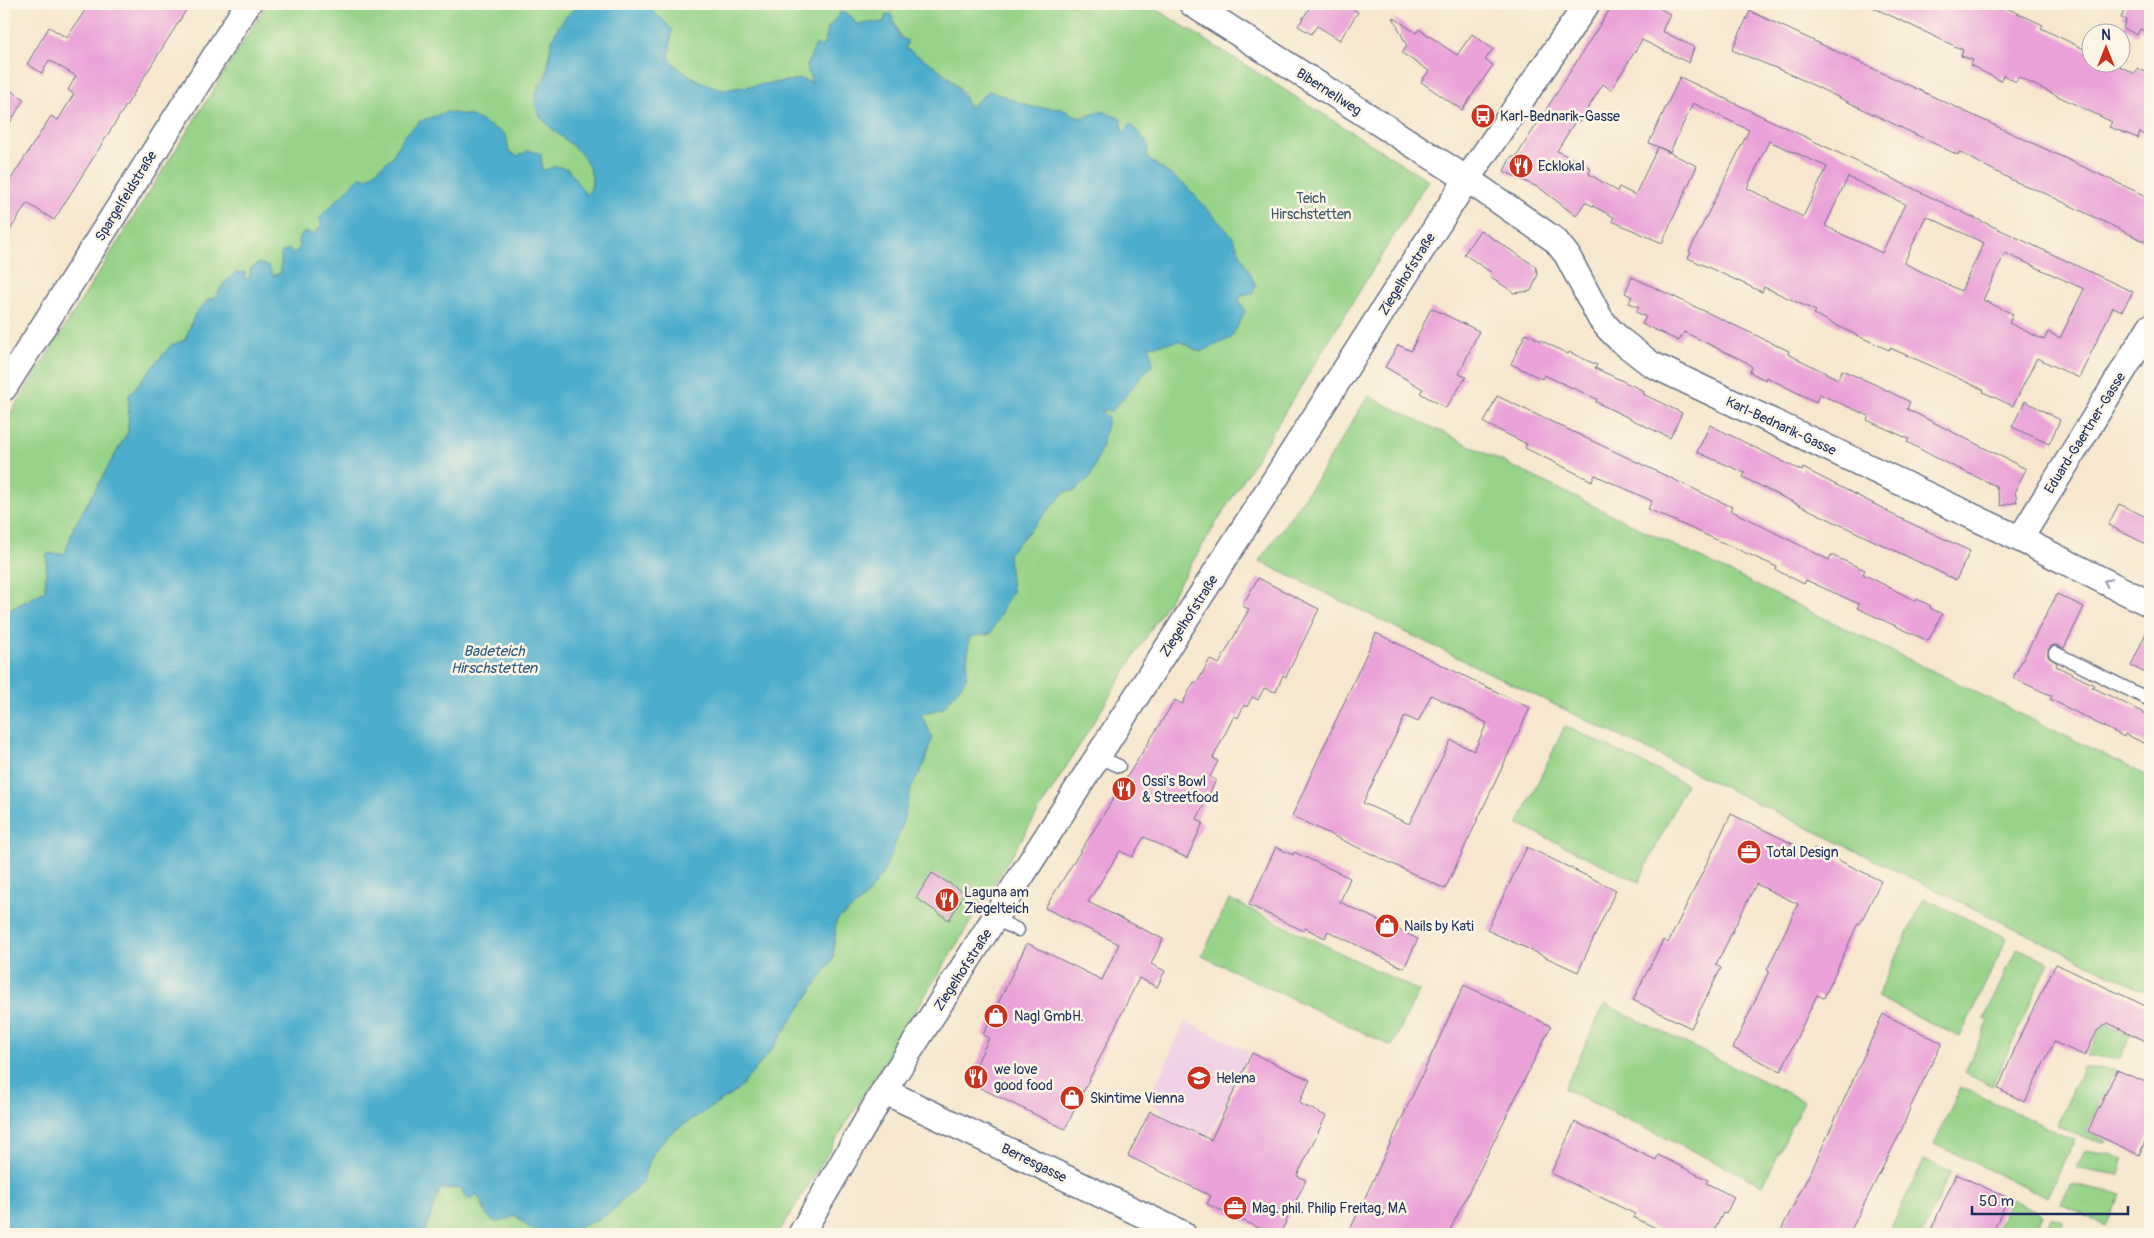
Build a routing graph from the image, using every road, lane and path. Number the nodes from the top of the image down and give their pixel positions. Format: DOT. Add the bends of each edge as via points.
graph roads {
  1 [pos="248,4"];
  2 [pos="1192,4"];
  3 [pos="1587,4"];
  4 [pos="1467,179"];
  5 [pos="2150,327"];
  6 [pos="4,388"];
  7 [pos="2020,539"];
  8 [pos="2150,604"];
  9 [pos="2055,653"];
  10 [pos="2150,700"];
  11 [pos="995,919"];
  12 [pos="1018,930"];
  13 [pos="884,1091"];
  14 [pos="801,1234"];
  15 [pos="1183,1234"];
  1 -- 6 [label="street, Spargelfeldstraße"];
  2 -- 4 [label="street, Bibernellweg"];
  3 -- 4 [label="street, Ziegelhofstraße"];
  4 -- 7 [label="street, Karl-Bednarik-Gasse" via="1555,240 1567,255 1600,318 1620,340 1651,364"];
  4 -- 11 [label="street, Ziegelhofstraße" via="1109,762"];
  5 -- 7 [label="street, Eduard-Gaertner-Gasse"];
  8 -- 7 [label="street, Karl-Bednarik-Gasse, one-way"];
  9 -- 10 [label="lane"];
  11 -- 12 [label="lane"];
  11 -- 13 [label="street, Ziegelhofstraße"];
  13 -- 14 [label="street, Ziegelhofstraße"];
  13 -- 15 [label="street, Berresgasse"];
}
